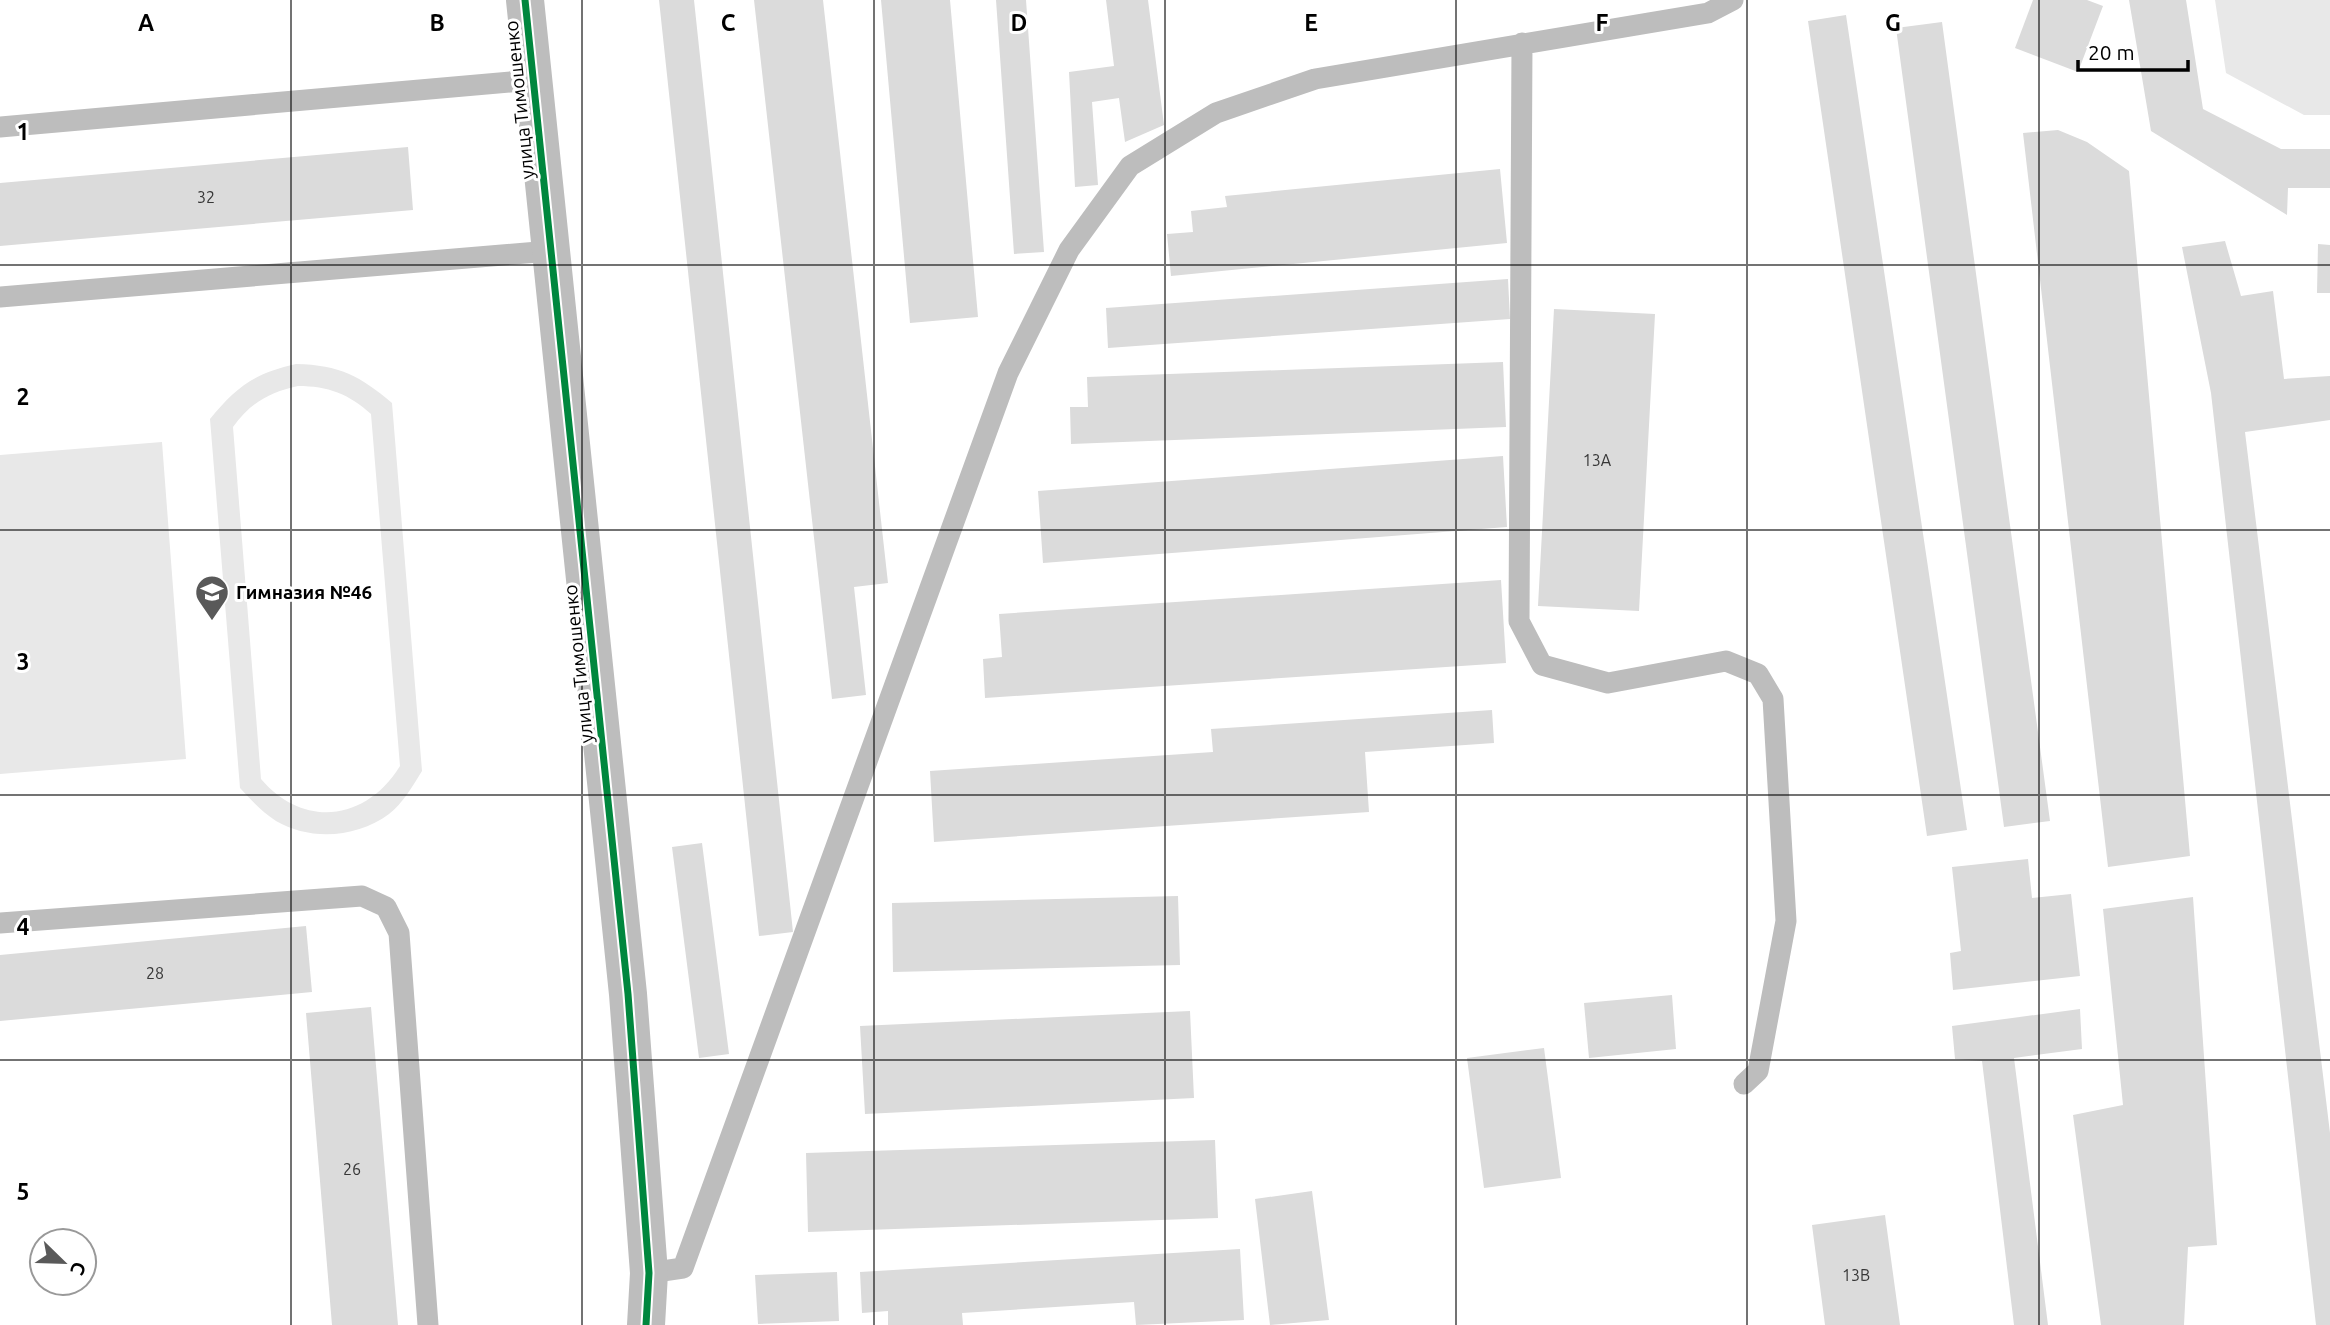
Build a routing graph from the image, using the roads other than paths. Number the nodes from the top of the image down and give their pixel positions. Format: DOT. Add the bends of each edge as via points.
graph roads {
  1 [pos="525,0"];
  2 [pos="1733,0"];
  3 [pos="1522,43"];
  4 [pos="531,80"];
  5 [pos="0,127"];
  6 [pos="550,251"];
  7 [pos="0,297"];
  8 [pos="0,923"];
  9 [pos="1744,1084"];
  10 [pos="649,1273"];
  11 [pos="428,1325"];
  12 [pos="646,1325"];
  1 -- 4 [label="street, улица Тимошенко"];
  2 -- 3 [label="lane" via="1708,13"];
  3 -- 9 [label="lane" via="1518,621 1542,665 1608,683 1726,661 1758,674 1773,699 1786,921 1759,1071"];
  3 -- 10 [label="lane" via="1315,79 1216,113 1130,166 1069,250 1008,373 683,1268"];
  4 -- 5 [label="lane"];
  4 -- 6 [label="street, улица Тимошенко"];
  6 -- 7 [label="lane"];
  6 -- 10 [label="street, улица Тимошенко" via="628,994"];
  8 -- 11 [label="lane" via="362,896 386,906 399,933"];
  10 -- 12 [label="street, улица Тимошенко"];
}
